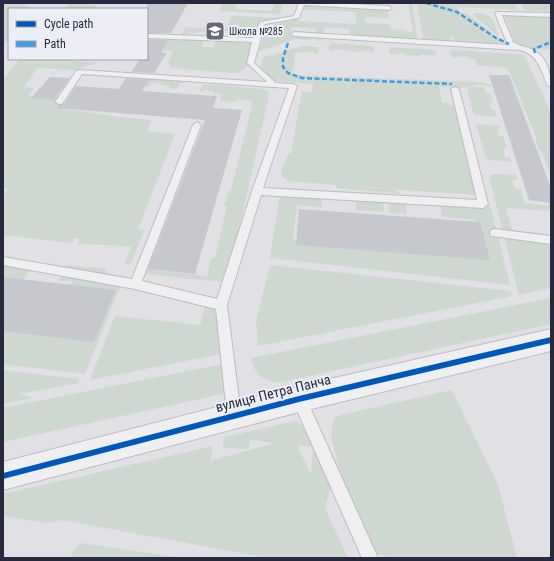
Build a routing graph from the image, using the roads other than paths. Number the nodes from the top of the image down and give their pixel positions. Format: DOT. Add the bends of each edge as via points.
graph roads {
  1 [pos="302,3"];
  2 [pos="389,8"];
  3 [pos="551,15"];
  4 [pos="294,34"];
  5 [pos="148,36"];
  6 [pos="256,40"];
  7 [pos="518,48"];
  8 [pos="274,85"];
  9 [pos="551,85"];
  10 [pos="455,89"];
  11 [pos="59,102"];
  12 [pos="197,125"];
  13 [pos="257,191"];
  14 [pos="495,233"];
  15 [pos="551,240"];
  16 [pos="3,261"];
  17 [pos="135,284"];
  18 [pos="221,305"];
  19 [pos="551,340"];
  20 [pos="300,399"];
  21 [pos="234,415"];
  22 [pos="3,476"];
  23 [pos="370,558"];
  1 -- 2 [label="lane"];
  1 -- 6 [label="lane" via="297,17 262,23"];
  3 -- 7 [label="lane" via="498,13 511,44"];
  4 -- 7 [label="lane"];
  5 -- 6 [label="lane"];
  6 -- 8 [label="lane" via="250,63"];
  7 -- 9 [label="lane" via="538,55"];
  8 -- 11 [label="lane" via="80,72"];
  8 -- 13 [label="lane" via="293,86"];
  10 -- 13 [label="lane" via="483,204"];
  12 -- 17 [label="lane"];
  13 -- 18 [label="lane"];
  14 -- 15 [label="lane"];
  16 -- 17 [label="lane"];
  17 -- 18 [label="lane"];
  18 -- 21 [label="lane"];
  19 -- 20 [label="street, вулиця Петра Панча"];
  20 -- 21 [label="street, вулиця Петра Панча"];
  20 -- 23 [label="lane"];
  21 -- 22 [label="street, вулиця Петра Панча"];
}
